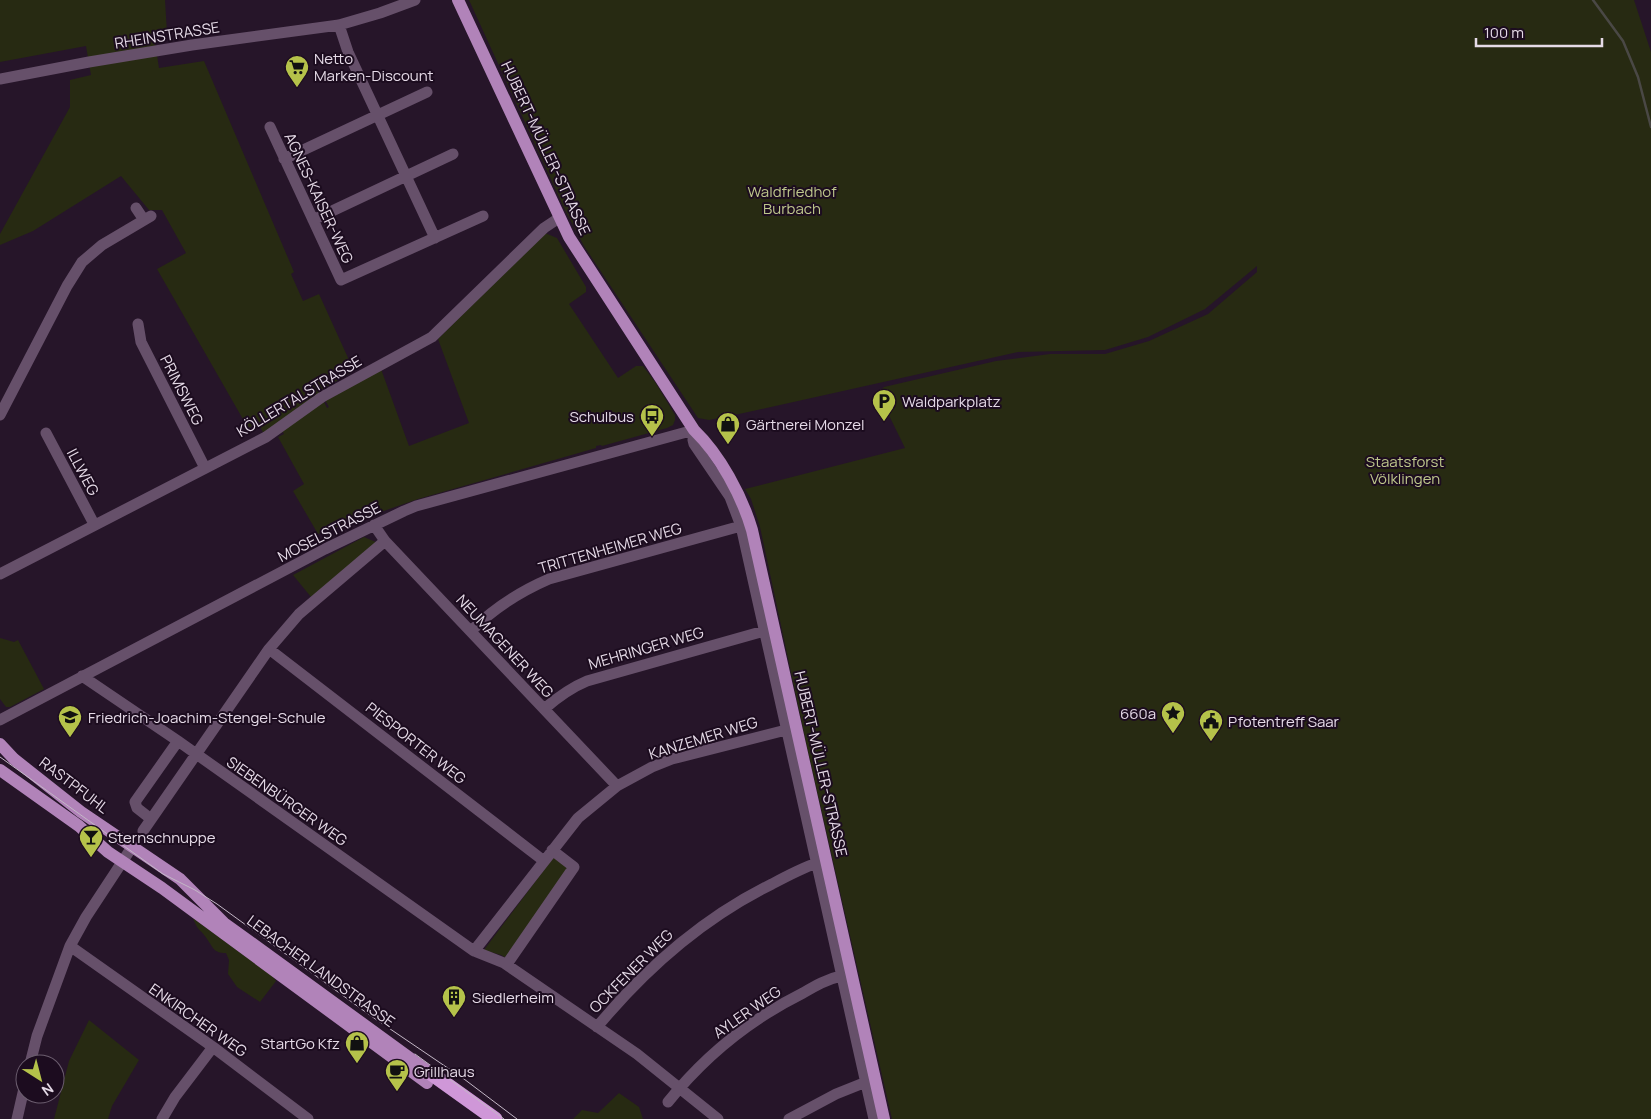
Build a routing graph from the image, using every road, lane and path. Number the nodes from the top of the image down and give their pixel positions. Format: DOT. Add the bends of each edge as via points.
graph roads {
  1 [pos="415,0"];
  2 [pos="458,0"];
  3 [pos="339,25"];
  4 [pos="0,79"];
  5 [pos="427,92"];
  6 [pos="377,116"];
  7 [pos="270,127"];
  8 [pos="453,154"];
  9 [pos="284,159"];
  10 [pos="405,176"];
  11 [pos="136,208"];
  12 [pos="483,216"];
  13 [pos="559,218"];
  14 [pos="313,220"];
  15 [pos="435,238"];
  16 [pos="138,324"];
  17 [pos="0,415"];
  18 [pos="694,430"];
  19 [pos="46,433"];
  20 [pos="204,468"];
  21 [pos="94,524"];
  22 [pos="374,525"];
  23 [pos="741,526"];
  24 [pos="385,541"];
  25 [pos="0,574"];
  26 [pos="764,631"];
  27 [pos="471,632"];
  28 [pos="269,649"];
  29 [pos="82,676"];
  30 [pos="544,709"];
  31 [pos="1,716"];
  32 [pos="786,730"];
  33 [pos="178,741"];
  34 [pos="0,744"];
  35 [pos="196,754"];
  36 [pos="0,770"];
  37 [pos="617,786"];
  38 [pos="151,818"];
  39 [pos="143,831"];
  40 [pos="132,847"];
  41 [pos="552,850"];
  42 [pos="122,861"];
  43 [pos="544,861"];
  44 [pos="817,863"];
  45 [pos="169,894"];
  46 [pos="206,905"];
  47 [pos="70,946"];
  48 [pos="474,951"];
  49 [pos="507,964"];
  50 [pos="842,976"];
  51 [pos="597,1027"];
  52 [pos="212,1047"];
  53 [pos="33,1054"];
  54 [pos="430,1078"];
  55 [pos="866,1082"];
  56 [pos="680,1088"];
  57 [pos="668,1102"];
  58 [pos="20,1104"];
  59 [pos="17,1119"];
  60 [pos="162,1119"];
  61 [pos="308,1119"];
  62 [pos="478,1119"];
  63 [pos="495,1119"];
  64 [pos="718,1119"];
  65 [pos="789,1119"];
  66 [pos="874,1119"];
  67 [pos="884,1119"];
  1 -- 3 [label="street, RHEINSTRASSE"];
  2 -- 13 [label="main road, HUBERT-MÜLLER-STRASSE"];
  3 -- 4 [label="street, RHEINSTRASSE" via="89,62"];
  3 -- 6 [label="street"];
  5 -- 6 [label="street"];
  6 -- 9 [label="street"];
  6 -- 10 [label="street"];
  7 -- 9 [label="street, AGNES-KAISER-WEG"];
  8 -- 10 [label="street"];
  9 -- 14 [label="street, AGNES-KAISER-WEG"];
  10 -- 14 [label="street"];
  10 -- 15 [label="street"];
  11 -- 17 [label="street" via="147,218 102,245 82,262"];
  12 -- 15 [label="street"];
  13 -- 18 [label="main road, HUBERT-MÜLLER-STRASSE"];
  13 -- 20 [label="street, KÖLLERTALSTRASSE" via="544,228 432,338 322,397 266,437"];
  14 -- 15 [label="street, AGNES-KAISER-WEG" via="341,280"];
  16 -- 20 [label="street, PRIMSWEG" via="141,342"];
  18 -- 22 [label="street, MOSELSTRASSE" via="416,506"];
  18 -- 23 [label="street, HUBERT-MÜLLER-STRASSE" via="694,444 730,496"];
  18 -- 67 [label="main road, HUBERT-MÜLLER-STRASSE" via="732,481 751,525"];
  19 -- 21 [label="street, ILLWEG"];
  20 -- 21 [label="street, KÖLLERTALSTRASSE"];
  21 -- 25 [label="street, KÖLLERTALSTRASSE"];
  22 -- 24 [label="street, NEUMAGENER WEG"];
  22 -- 29 [label="street, MOSELSTRASSE"];
  23 -- 26 [label="street, HUBERT-MÜLLER-STRASSE"];
  23 -- 27 [label="street, TRITTENHEIMER WEG" via="549,580 510,598"];
  24 -- 27 [label="street, NEUMAGENER WEG"];
  24 -- 28 [label="street" via="299,614"];
  26 -- 30 [label="street, MEHRINGER WEG" via="587,681 560,695"];
  26 -- 32 [label="street, HUBERT-MÜLLER-STRASSE"];
  27 -- 30 [label="street, NEUMAGENER WEG"];
  28 -- 35 [label="street"];
  28 -- 43 [label="street, PIESPORTER WEG"];
  29 -- 31 [label="street, MOSELSTRASSE"];
  29 -- 33 [label="street, SIEBENBÜRGER WEG"];
  30 -- 37 [label="street, NEUMAGENER WEG"];
  32 -- 37 [label="street, KANZEMER WEG" via="672,760"];
  32 -- 44 [label="street, HUBERT-MÜLLER-STRASSE"];
  33 -- 35 [label="street, SIEBENBÜRGER WEG"];
  33 -- 38 [label="street" via="135,802 137,808"];
  34 -- 40 [label="main road, RASTPFUHL" via="81,812"];
  35 -- 38 [label="street"];
  35 -- 48 [label="street, SIEBENBÜRGER WEG"];
  36 -- 42 [label="main road, RASTPFUHL"];
  37 -- 41 [label="street, KANZEMER WEG" via="578,818"];
  38 -- 39 [label="street"];
  40 -- 42 [label="street"];
  40 -- 46 [label="main road, LEBACHER LANDSTRASSE" via="180,879"];
  41 -- 43 [label="street, KANZEMER WEG"];
  41 -- 49 [label="street" via="574,867"];
  42 -- 45 [label="main road, LEBACHER LANDSTRASSE"];
  42 -- 47 [label="street"];
  43 -- 48 [label="street, KANZEMER WEG"];
  44 -- 50 [label="street, HUBERT-MÜLLER-STRASSE"];
  44 -- 51 [label="street, OCKFENER WEG" via="747,896 707,922 658,962"];
  45 -- 46 [label="main road" via="183,897 200,908"];
  45 -- 54 [label="main road, LEBACHER LANDSTRASSE"];
  46 -- 54 [label="main road, LEBACHER LANDSTRASSE" via="224,923"];
  47 -- 52 [label="street, ENKIRCHER WEG"];
  47 -- 53 [label="street"];
  48 -- 49 [label="street, SIEBENBÜRGER WEG"];
  49 -- 51 [label="street, SIEBENBÜRGER WEG"];
  50 -- 55 [label="street, HUBERT-MÜLLER-STRASSE"];
  50 -- 56 [label="street, AYLER WEG" via="828,980 763,1016 711,1057"];
  51 -- 56 [label="street, SIEBENBÜRGER WEG"];
  52 -- 60 [label="street"];
  52 -- 61 [label="street, ENKIRCHER WEG"];
  54 -- 62 [label="highway, LEBACHER LANDSTRASSE"];
  54 -- 63 [label="highway, LEBACHER LANDSTRASSE"];
  55 -- 65 [label="street"];
  55 -- 66 [label="street, HUBERT-MÜLLER-STRASSE"];
  56 -- 57 [label="street, AYLER WEG"];
  56 -- 64 [label="street, SIEBENBÜRGER WEG"];
  58 -- 59 [label="street"];
}
